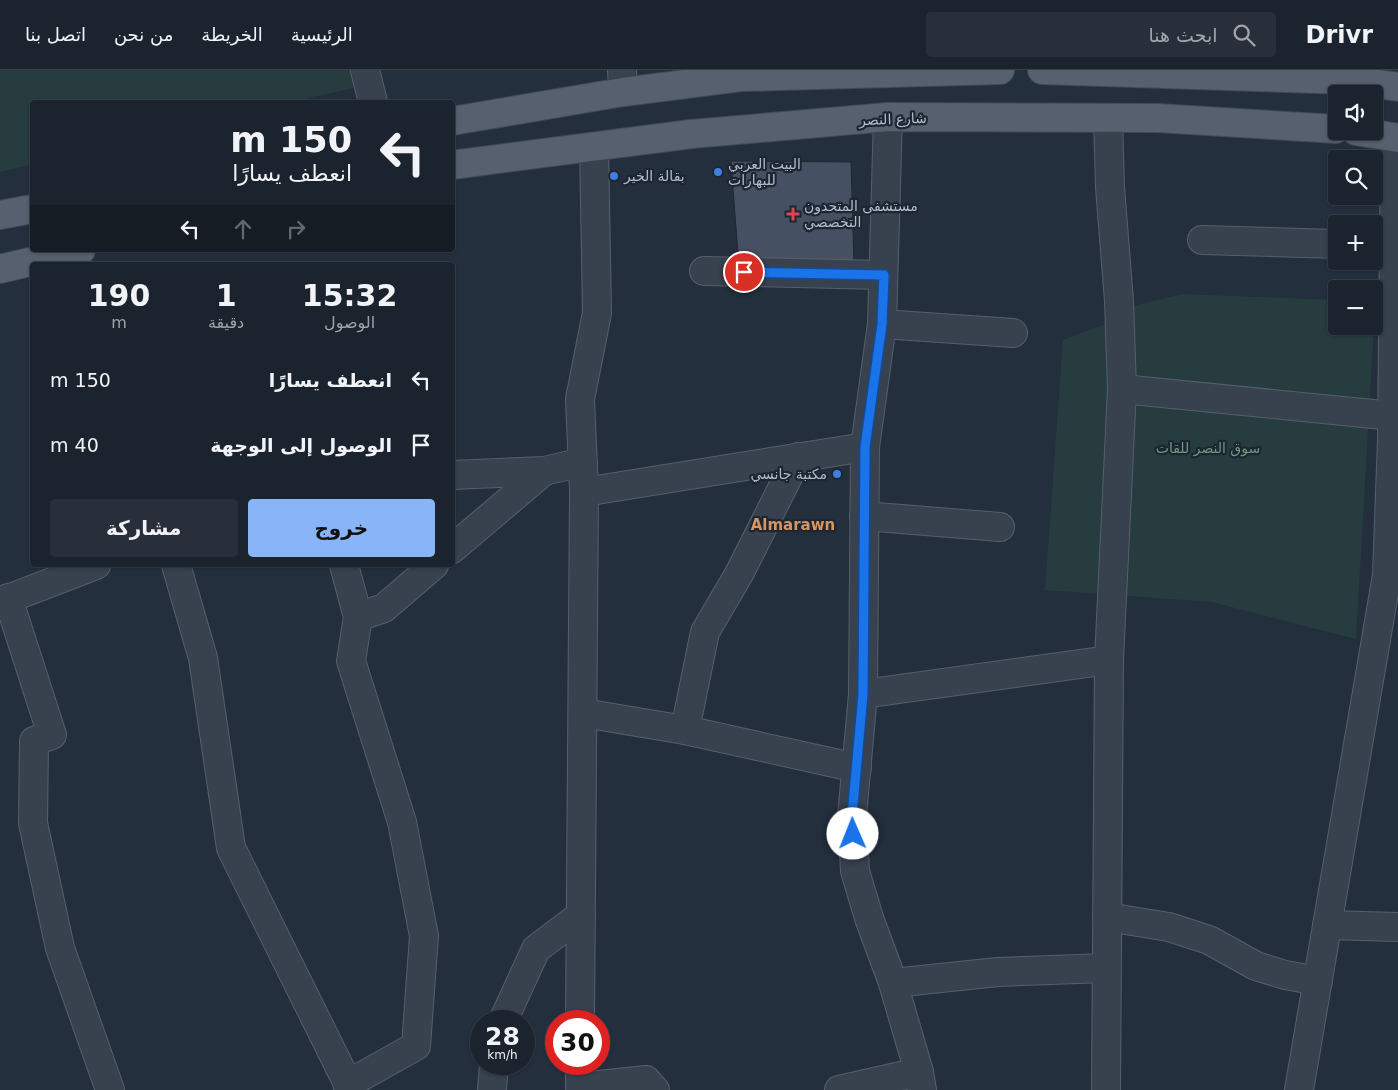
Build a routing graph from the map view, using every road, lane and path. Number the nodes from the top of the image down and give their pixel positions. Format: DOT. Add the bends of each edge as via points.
graph roads {
  1 [pos="365,70"];
  2 [pos="1000,70"];
  3 [pos="1042,70"];
  4 [pos="1325,75"];
  5 [pos="623,81"];
  6 [pos="1398,87"];
  7 [pos="372,100"];
  8 [pos="888,117"];
  9 [pos="1108,118"];
  10 [pos="455,120"];
  11 [pos="1328,129"];
  12 [pos="1383,136"];
  13 [pos="1397,138"];
  14 [pos="594,147"];
  15 [pos="455,166"];
  16 [pos="30,209"];
  17 [pos="0,215"];
  18 [pos="1202,240"];
  19 [pos="1328,244"];
  20 [pos="1384,245"];
  21 [pos="72,252"];
  22 [pos="0,269"];
  23 [pos="704,271"];
  24 [pos="884,275"];
  25 [pos="882,324"];
  26 [pos="1013,333"];
  27 [pos="1122,389"];
  28 [pos="1393,416"];
  29 [pos="865,447"];
  30 [pos="798,457"];
  31 [pos="583,462"];
  32 [pos="544,472"];
  33 [pos="455,475"];
  34 [pos="584,492"];
  35 [pos="864,516"];
  36 [pos="1000,527"];
  37 [pos="455,546"];
  38 [pos="91,567"];
  39 [pos="177,567"];
  40 [pos="345,567"];
  41 [pos="432,567"];
  42 [pos="4,600"];
  43 [pos="358,617"];
  44 [pos="1109,660"];
  45 [pos="863,694"];
  46 [pos="583,713"];
  47 [pos="685,730"];
  48 [pos="857,768"];
  49 [pos="581,915"];
  50 [pos="1107,917"];
  51 [pos="1328,925"];
  52 [pos="1398,927"];
  53 [pos="1106,968"];
  54 [pos="1318,981"];
  55 [pos="893,984"];
  56 [pos="508,1010"];
  57 [pos="580,1010"];
  58 [pos="493,1075"];
  59 [pos="920,1081"];
  60 [pos="575,1083"];
  61 [pos="348,1087"];
  62 [pos="110,1090"];
  63 [pos="492,1090"];
  64 [pos="655,1090"];
  65 [pos="839,1090"];
  66 [pos="1106,1090"];
  67 [pos="1299,1090"];
  1 -- 7 [label="street"];
  2 -- 5 [label="main road"];
  3 -- 4 [label="main road"];
  4 -- 6 [label="main road"];
  5 -- 10 [label="main road"];
  8 -- 9 [label="main road, شارع النصر"];
  8 -- 14 [label="main road, شارع النصر" via="691,134"];
  8 -- 24 [label="street"];
  9 -- 11 [label="main road, شارع النصر"];
  9 -- 27 [label="street"];
  12 -- 13 [label="main road"];
  13 -- 20 [label="street"];
  14 -- 15 [label="main road, شارع النصر"];
  14 -- 31 [label="street" via="597,313 580,399"];
  16 -- 17 [label="main road"];
  18 -- 19 [label="street"];
  20 -- 28 [label="street"];
  21 -- 22 [label="main road"];
  23 -- 24 [label="street"];
  24 -- 25 [label="street"];
  25 -- 26 [label="street"];
  25 -- 29 [label="street"];
  27 -- 28 [label="street"];
  27 -- 44 [label="street"];
  28 -- 51 [label="street" via="1387,575"];
  29 -- 30 [label="street"];
  29 -- 35 [label="street"];
  30 -- 34 [label="street"];
  30 -- 47 [label="street" via="739,574 705,632"];
  31 -- 32 [label="street"];
  31 -- 34 [label="street"];
  32 -- 33 [label="street"];
  32 -- 37 [label="street"];
  34 -- 46 [label="street"];
  35 -- 36 [label="street"];
  35 -- 45 [label="street"];
  38 -- 42 [label="street"];
  39 -- 61 [label="street" via="203,658 231,848"];
  40 -- 43 [label="street"];
  41 -- 43 [label="street" via="384,608"];
  42 -- 62 [label="street" via="52,735 34,742 33,823 37,842 60,948"];
  43 -- 61 [label="street" via="351,661 402,822 424,936 416,1046"];
  44 -- 45 [label="street"];
  44 -- 50 [label="street"];
  45 -- 48 [label="street"];
  46 -- 47 [label="street"];
  46 -- 49 [label="street"];
  47 -- 48 [label="street"];
  48 -- 55 [label="street" via="852,816 855,871"];
  49 -- 56 [label="street" via="536,949"];
  49 -- 57 [label="street"];
  50 -- 53 [label="street"];
  50 -- 54 [label="street" via="1170,926 1209,940 1256,966"];
  51 -- 52 [label="street"];
  51 -- 54 [label="street"];
  53 -- 55 [label="street" via="998,972"];
  53 -- 66 [label="street"];
  54 -- 67 [label="street"];
  55 -- 59 [label="street"];
  58 -- 63 [label="street"];
  59 -- 65 [label="street"];
  60 -- 64 [label="street" via="646,1080"];
}
